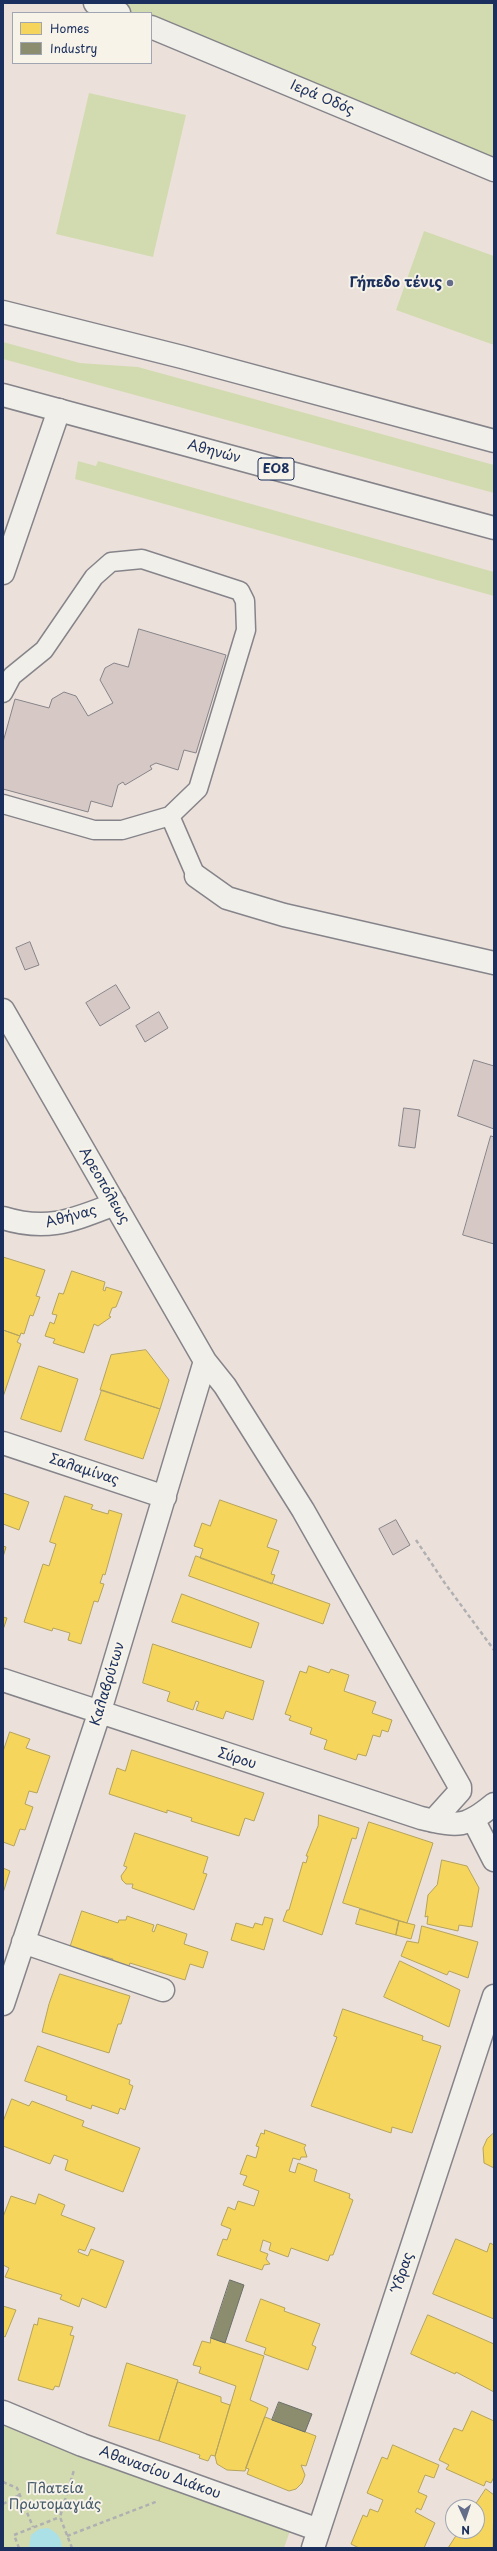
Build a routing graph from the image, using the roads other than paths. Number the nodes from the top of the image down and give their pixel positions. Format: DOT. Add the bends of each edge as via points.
graph roads {
  1 [pos="95,3"];
  2 [pos="116,12"];
  3 [pos="152,27"];
  4 [pos="494,170"];
  5 [pos="3,312"];
  6 [pos="3,395"];
  7 [pos="59,410"];
  8 [pos="494,441"];
  9 [pos="494,528"];
  10 [pos="3,574"];
  11 [pos="3,693"];
  12 [pos="3,804"];
  13 [pos="170,816"];
  14 [pos="196,876"];
  15 [pos="494,963"];
  16 [pos="3,1010"];
  17 [pos="115,1204"];
  18 [pos="3,1218"];
  19 [pos="205,1361"];
  20 [pos="3,1443"];
  21 [pos="165,1497"];
  22 [pos="3,1680"];
  23 [pos="99,1714"];
  24 [pos="494,1804"];
  25 [pos="433,1821"];
  26 [pos="474,1821"];
  27 [pos="494,1860"];
  28 [pos="23,1942"];
  29 [pos="162,1990"];
  30 [pos="494,1996"];
  31 [pos="3,2004"];
  32 [pos="3,2412"];
  33 [pos="316,2539"];
  1 -- 2 [label="main road"];
  3 -- 4 [label="main road, Ιερά Οδός"];
  5 -- 8 [label="main road"];
  6 -- 7 [label="main road, Αθηνών / ΕΟ8"];
  7 -- 9 [label="main road, Αθηνών / ΕΟ8"];
  7 -- 10 [label="main road"];
  11 -- 13 [label="lane" via="12,676 44,650 94,577 111,562 142,559 240,591 245,602 246,630 198,789"];
  12 -- 13 [label="lane" via="94,830 122,830"];
  13 -- 14 [label="lane"];
  14 -- 15 [label="main road" via="227,898 284,915"];
  16 -- 17 [label="main road, Αρεοπόλεως"];
  17 -- 18 [label="main road, Αθήνας" via="75,1219 41,1226"];
  17 -- 19 [label="main road, Αρεοπόλεως"];
  19 -- 21 [label="main road, Καλαβρύτων"];
  19 -- 25 [label="main road, Αρεοπόλεως" via="224,1386 303,1510 460,1787 460,1791"];
  20 -- 21 [label="main road, Σαλαμίνας"];
  21 -- 23 [label="main road, Καλαβρύτων"];
  22 -- 23 [label="main road, Σύρου"];
  23 -- 25 [label="main road, Σύρου"];
  23 -- 28 [label="main road, Καλαβρύτων"];
  24 -- 26 [label="main road"];
  25 -- 26 [label="main road, Σύρου" via="452,1825"];
  26 -- 27 [label="main road"];
  28 -- 29 [label="main road"];
  28 -- 31 [label="main road, Καλαβρύτων"];
  30 -- 33 [label="main road, Ύδρας"];
  32 -- 33 [label="main road, Αθανασίου Διάκου" via="82,2445 188,2484"];
}
